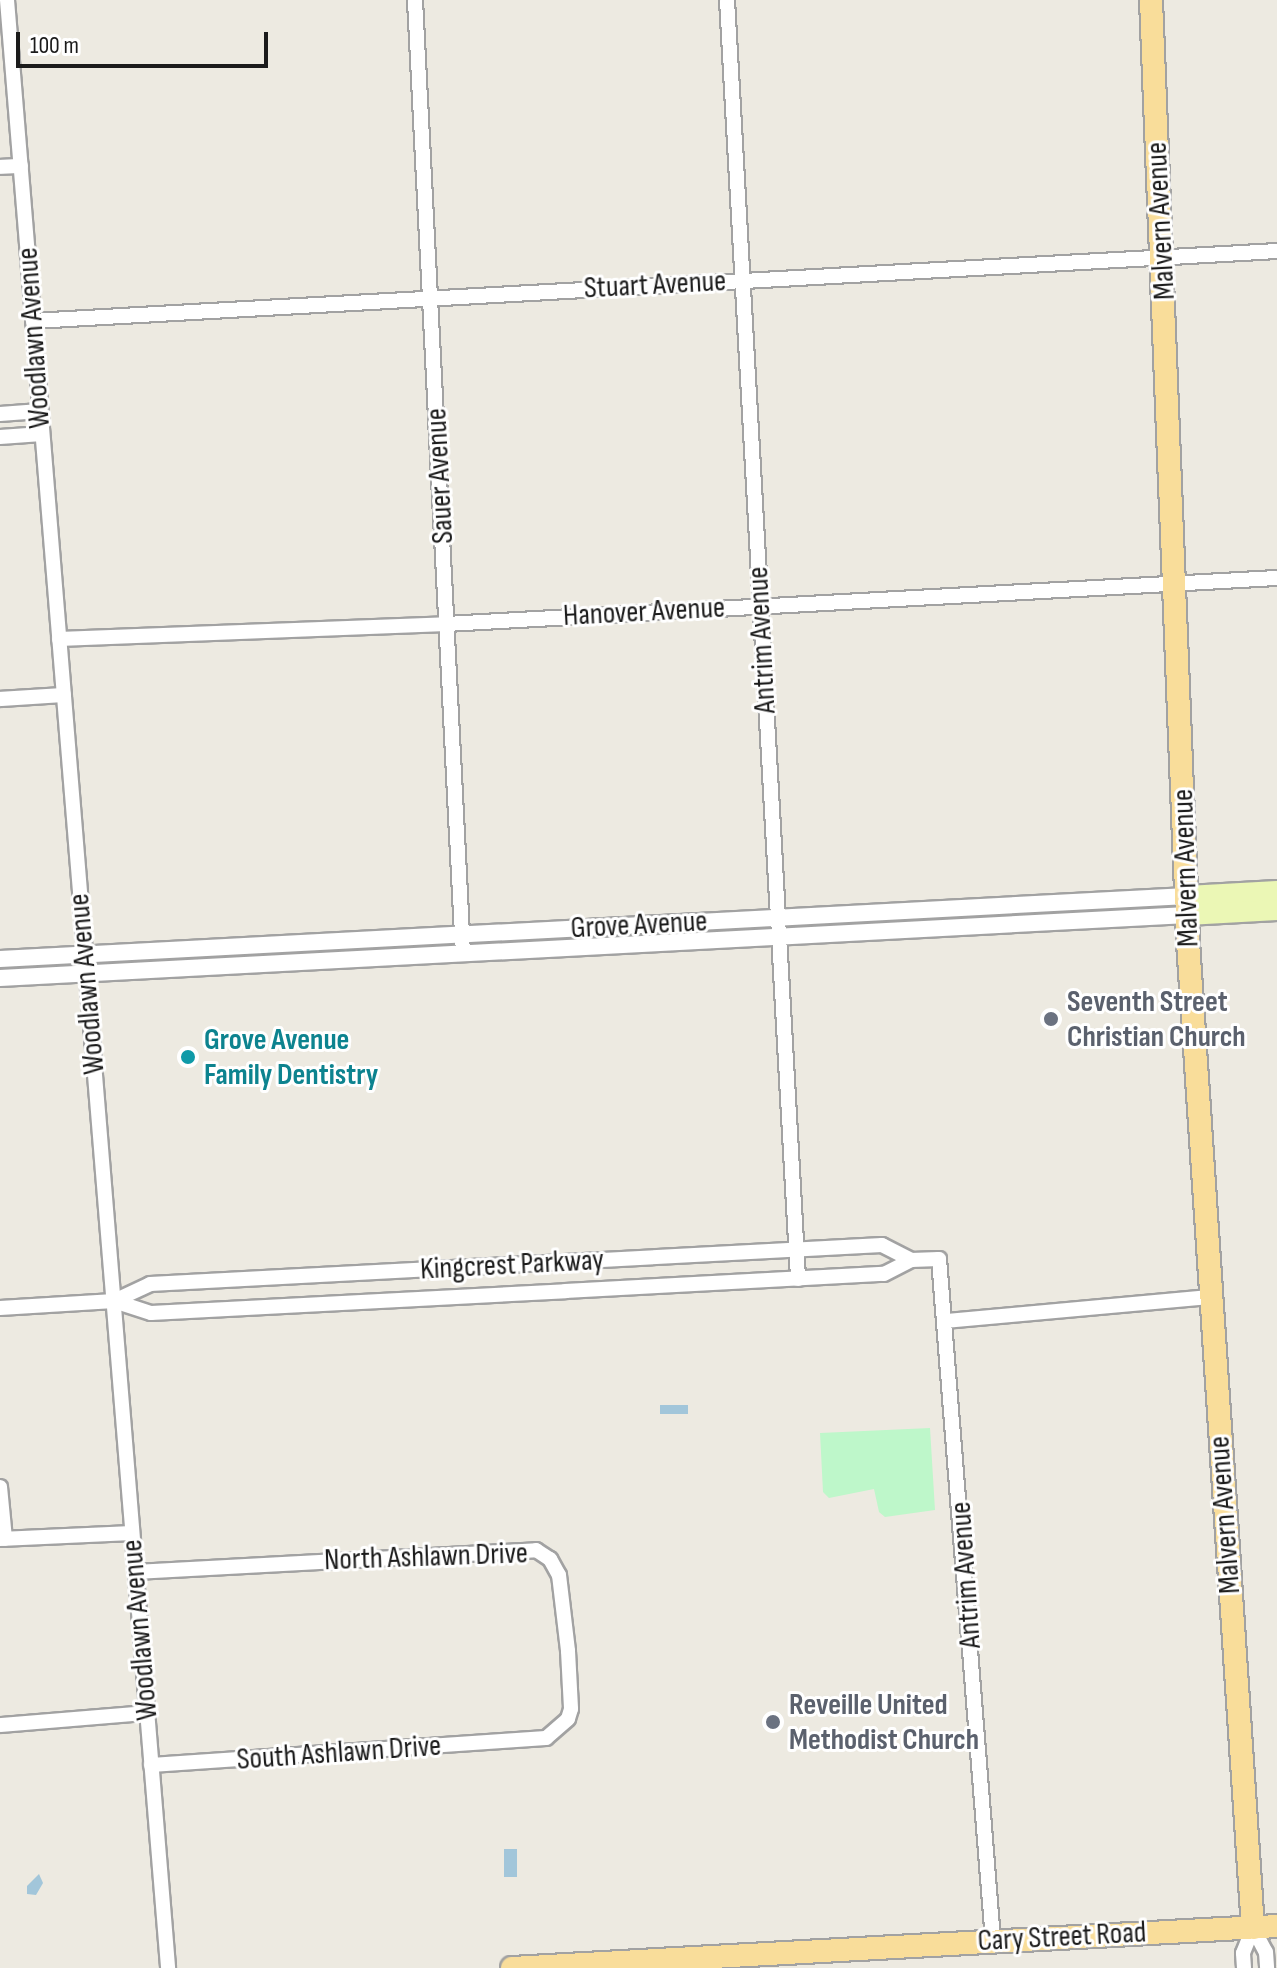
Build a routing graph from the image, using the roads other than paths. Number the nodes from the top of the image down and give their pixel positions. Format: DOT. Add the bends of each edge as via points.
graph roads {
  1 [pos="7,0"];
  2 [pos="415,0"];
  3 [pos="727,0"];
  4 [pos="1151,0"];
  5 [pos="21,166"];
  6 [pos="0,167"];
  7 [pos="1277,251"];
  8 [pos="1163,257"];
  9 [pos="742,280"];
  10 [pos="430,298"];
  11 [pos="33,321"];
  12 [pos="40,411"];
  13 [pos="0,414"];
  14 [pos="42,434"];
  15 [pos="0,437"];
  16 [pos="1277,578"];
  17 [pos="1177,584"];
  18 [pos="760,605"];
  19 [pos="446,624"];
  20 [pos="59,639"];
  21 [pos="64,695"];
  22 [pos="0,699"];
  23 [pos="1277,891"];
  24 [pos="1187,905"];
  25 [pos="1277,910"];
  26 [pos="777,918"];
  27 [pos="462,934"];
  28 [pos="778,936"];
  29 [pos="463,953"];
  30 [pos="85,954"];
  31 [pos="0,959"];
  32 [pos="87,973"];
  33 [pos="0,978"];
  34 [pos="796,1250"];
  35 [pos="939,1259"];
  36 [pos="911,1260"];
  37 [pos="798,1279"];
  38 [pos="1211,1297"];
  39 [pos="114,1301"];
  40 [pos="0,1308"];
  41 [pos="946,1321"];
  42 [pos="0,1487"];
  43 [pos="132,1533"];
  44 [pos="2,1539"];
  45 [pos="135,1572"];
  46 [pos="147,1713"];
  47 [pos="0,1725"];
  48 [pos="527,1740"];
  49 [pos="151,1765"];
  50 [pos="1277,1926"];
  51 [pos="1253,1928"];
  52 [pos="993,1940"];
  53 [pos="582,1966"];
  54 [pos="168,1968"];
  55 [pos="512,1968"];
  56 [pos="527,1968"];
  57 [pos="1244,1968"];
  58 [pos="1267,1968"];
  1 -- 5 [label="street, Woodlawn Avenue"];
  2 -- 10 [label="street, Sauer Avenue"];
  3 -- 9 [label="street, Antrim Avenue"];
  4 -- 8 [label="main road, Malvern Avenue"];
  5 -- 6 [label="street"];
  5 -- 11 [label="street, Woodlawn Avenue"];
  7 -- 8 [label="street, Stuart Avenue"];
  8 -- 9 [label="street, Stuart Avenue"];
  8 -- 17 [label="main road, Malvern Avenue"];
  9 -- 10 [label="street, Stuart Avenue"];
  9 -- 18 [label="street, Antrim Avenue"];
  10 -- 11 [label="street, Stuart Avenue"];
  10 -- 19 [label="street, Sauer Avenue"];
  11 -- 12 [label="street, Woodlawn Avenue"];
  12 -- 13 [label="street"];
  12 -- 14 [label="street, Woodlawn Avenue"];
  14 -- 15 [label="street"];
  14 -- 20 [label="street, Woodlawn Avenue"];
  16 -- 17 [label="street, Hanover Avenue"];
  17 -- 18 [label="street, Hanover Avenue"];
  17 -- 24 [label="main road, Malvern Avenue"];
  18 -- 19 [label="street, Hanover Avenue"];
  18 -- 26 [label="street, Antrim Avenue"];
  19 -- 20 [label="street, Hanover Avenue"];
  19 -- 27 [label="street, Sauer Avenue"];
  20 -- 21 [label="street, Woodlawn Avenue"];
  21 -- 22 [label="street"];
  21 -- 30 [label="street, Woodlawn Avenue"];
  23 -- 24 [label="main road, Grove Avenue"];
  24 -- 25 [label="main road, Grove Avenue"];
  24 -- 26 [label="street, Grove Avenue"];
  24 -- 28 [label="street, Grove Avenue"];
  24 -- 38 [label="main road, Malvern Avenue"];
  26 -- 27 [label="street, Grove Avenue"];
  26 -- 28 [label="street, Antrim Avenue"];
  27 -- 29 [label="street, Sauer Avenue"];
  27 -- 30 [label="street, Grove Avenue"];
  28 -- 29 [label="street, Grove Avenue"];
  28 -- 34 [label="street, Antrim Avenue"];
  29 -- 32 [label="street, Grove Avenue"];
  30 -- 31 [label="street, Grove Avenue"];
  30 -- 32 [label="street, Woodlawn Avenue"];
  32 -- 33 [label="street, Grove Avenue"];
  32 -- 39 [label="street, Woodlawn Avenue"];
  34 -- 36 [label="street, Kingcrest Parkway" via="882,1245"];
  34 -- 37 [label="street, Antrim Avenue"];
  34 -- 39 [label="street, Kingcrest Parkway" via="150,1284"];
  35 -- 36 [label="street, Kingcrest Parkway"];
  35 -- 41 [label="street, Antrim Avenue"];
  36 -- 37 [label="street, Kingcrest Parkway" via="884,1274"];
  37 -- 39 [label="street, Kingcrest Parkway" via="151,1313"];
  38 -- 41 [label="street"];
  38 -- 51 [label="main road, Malvern Avenue"];
  39 -- 40 [label="street, Kingcrest Parkway"];
  39 -- 43 [label="street, Woodlawn Avenue"];
  41 -- 52 [label="street, Antrim Avenue"];
  42 -- 44 [label="street"];
  43 -- 44 [label="street"];
  43 -- 45 [label="street, Woodlawn Avenue"];
  45 -- 46 [label="street, Woodlawn Avenue"];
  45 -- 48 [label="street, North Ashlawn Drive" via="536,1550 550,1559 559,1575 571,1709 555,1733"];
  46 -- 47 [label="street"];
  46 -- 49 [label="street, Woodlawn Avenue"];
  48 -- 49 [label="street, South Ashlawn Drive"];
  49 -- 54 [label="street, Woodlawn Avenue"];
  50 -- 51 [label="main road, Cary Street Road"];
  51 -- 52 [label="main road, Cary Street Road"];
  51 -- 57 [label="street" via="1243,1953"];
  51 -- 58 [label="street" via="1266,1952"];
  52 -- 53 [label="main road, Cary Street Road"];
  53 -- 56 [label="main road, Cary Street Road"];
  55 -- 56 [label="main road, Cary Street Road"];
}
